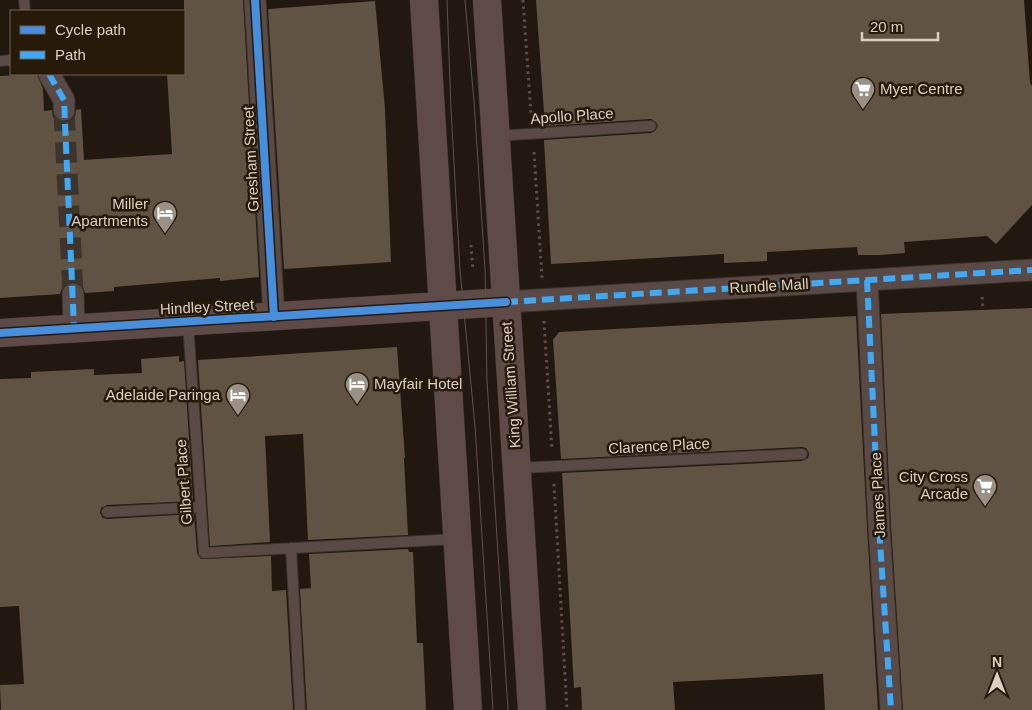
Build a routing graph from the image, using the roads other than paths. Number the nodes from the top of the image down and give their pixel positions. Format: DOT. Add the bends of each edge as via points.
graph roads {
  1 [pos="255,0"];
  2 [pos="424,0"];
  3 [pos="487,0"];
  4 [pos="50,75"];
  5 [pos="64,110"];
  6 [pos="651,126"];
  7 [pos="496,136"];
  8 [pos="1032,270"];
  9 [pos="867,280"];
  10 [pos="73,294"];
  11 [pos="506,302"];
  12 [pos="443,306"];
  13 [pos="274,317"];
  14 [pos="188,322"];
  15 [pos="74,328"];
  16 [pos="0,333"];
  17 [pos="802,454"];
  18 [pos="517,468"];
  19 [pos="201,507"];
  20 [pos="107,512"];
  21 [pos="457,539"];
  22 [pos="291,548"];
  23 [pos="300,710"];
  24 [pos="468,710"];
  25 [pos="532,710"];
  26 [pos="891,710"];
  1 -- 13 [label="street, Gresham Street"];
  2 -- 12 [label="main road"];
  3 -- 7 [label="main road, King William Street"];
  4 -- 5 [label="street" via="64,100"];
  6 -- 7 [label="lane, Apollo Place"];
  7 -- 11 [label="main road, King William Street"];
  8 -- 9 [label="street, Rundle Mall"];
  9 -- 11 [label="street, Rundle Mall"];
  9 -- 26 [label="street, James Place"];
  10 -- 15 [label="street"];
  11 -- 12 [label="main road, Hindley Street"];
  11 -- 18 [label="main road, King William Street"];
  12 -- 13 [label="main road, Hindley Street"];
  12 -- 21 [label="main road"];
  13 -- 14 [label="main road, Hindley Street"];
  14 -- 15 [label="main road, Hindley Street"];
  14 -- 19 [label="lane, Gilbert Place"];
  15 -- 16 [label="main road, Hindley Street"];
  17 -- 18 [label="lane, Clarence Place"];
  18 -- 25 [label="main road, King William Street"];
  19 -- 20 [label="lane"];
  19 -- 22 [label="lane, Gilbert Place" via="204,553"];
  21 -- 22 [label="lane, Gilbert Place"];
  21 -- 24 [label="main road"];
  22 -- 23 [label="lane"];
}
